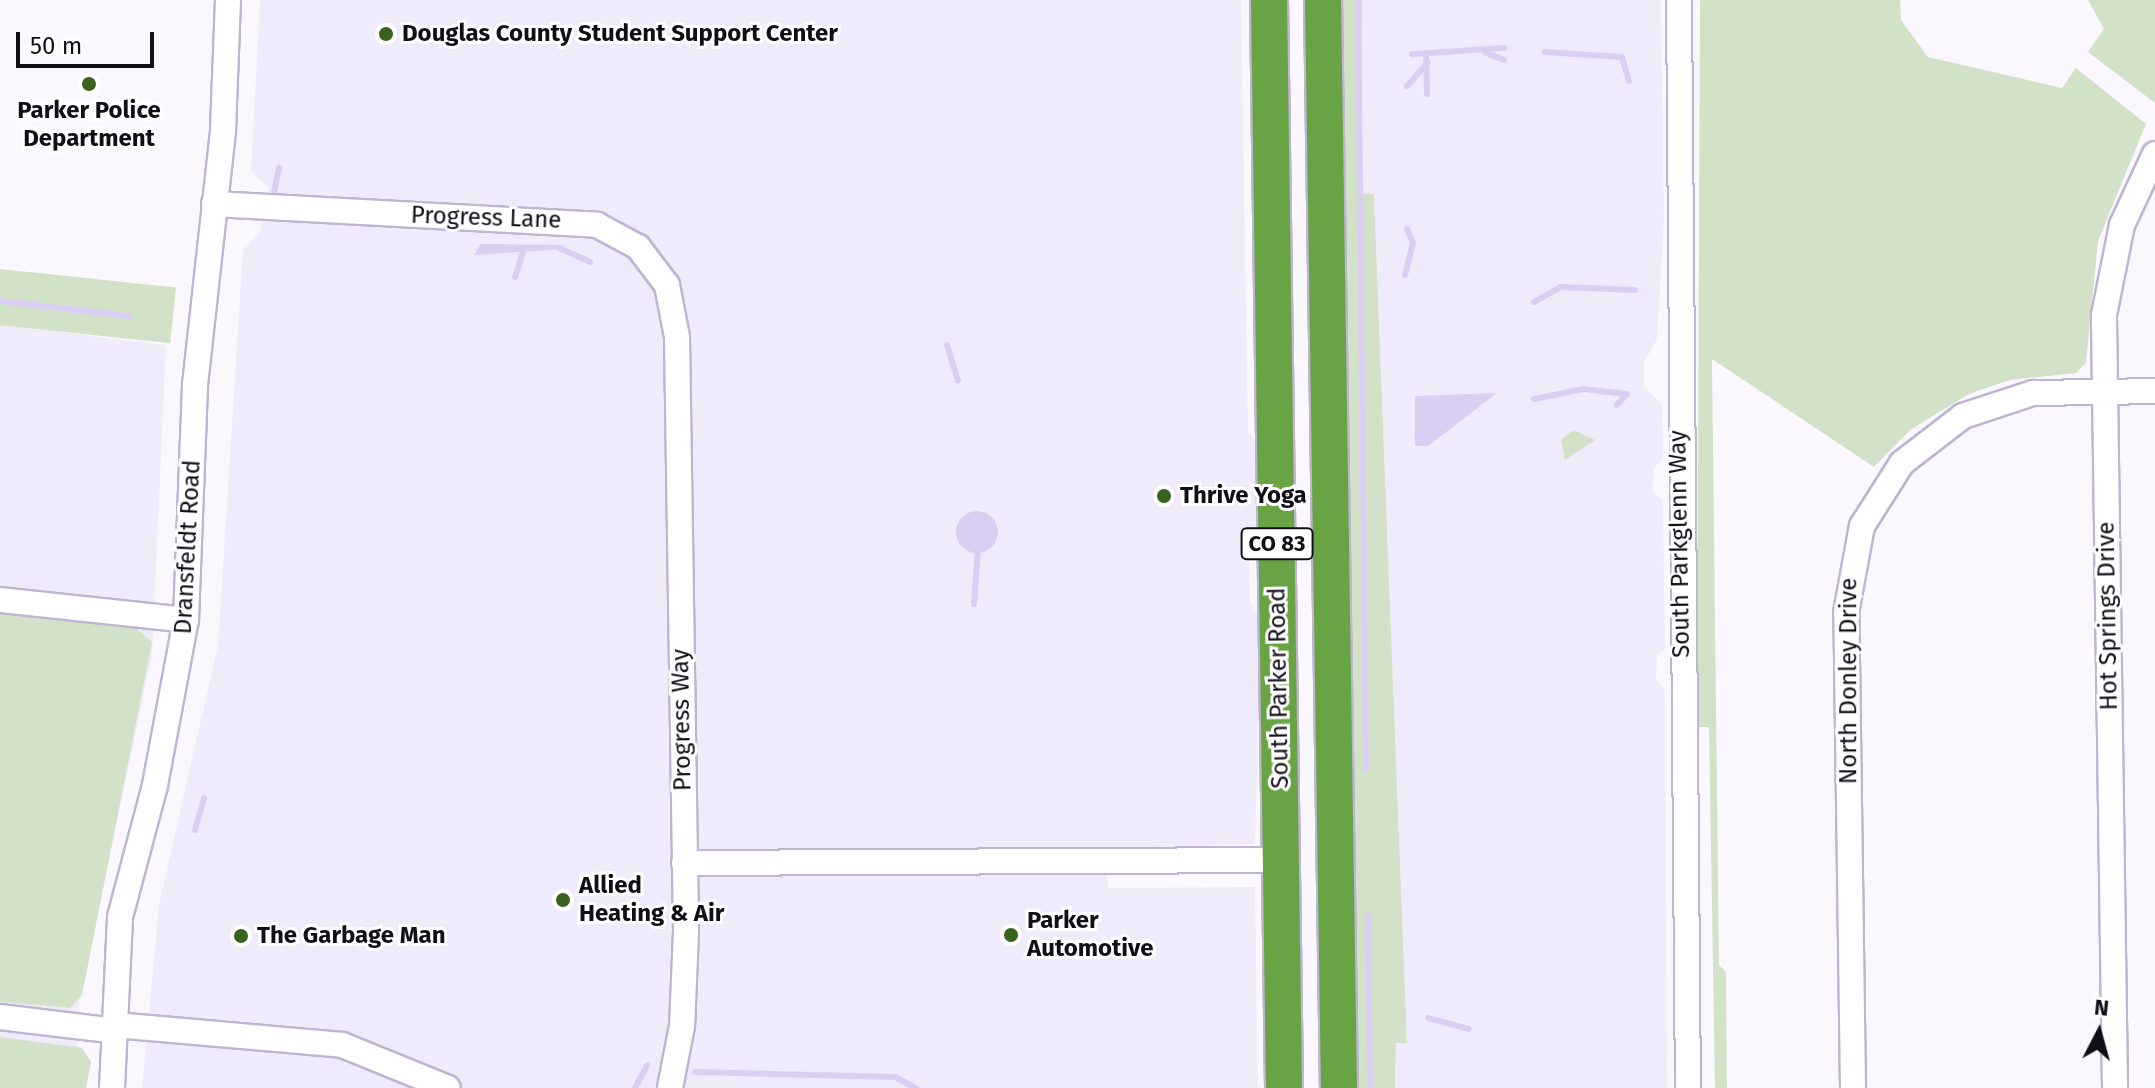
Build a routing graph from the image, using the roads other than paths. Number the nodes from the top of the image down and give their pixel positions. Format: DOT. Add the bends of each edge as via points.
graph roads {
  1 [pos="228,0"];
  2 [pos="1269,0"];
  3 [pos="1323,0"];
  4 [pos="1679,0"];
  5 [pos="2155,154"];
  6 [pos="214,204"];
  7 [pos="677,351"];
  8 [pos="2105,391"];
  9 [pos="2155,391"];
  10 [pos="0,600"];
  11 [pos="186,620"];
  12 [pos="1280,860"];
  13 [pos="684,863"];
  14 [pos="0,1017"];
  15 [pos="115,1028"];
  16 [pos="112,1088"];
  17 [pos="448,1088"];
  18 [pos="670,1088"];
  19 [pos="1284,1088"];
  20 [pos="1339,1088"];
  21 [pos="1688,1088"];
  22 [pos="1853,1088"];
  23 [pos="2115,1088"];
  1 -- 6 [label="street, Dransfeldt Road"];
  2 -- 12 [label="highway, South Parker Road / CO 83"];
  3 -- 20 [label="highway, CO 83"];
  4 -- 21 [label="street, South Parkglenn Way"];
  5 -- 8 [label="street, Hot Springs Drive" via="2113,259"];
  6 -- 7 [label="street, Progress Lane" via="610,229 661,275 674,311"];
  6 -- 11 [label="street, Dransfeldt Road" via="195,385"];
  7 -- 13 [label="street, Progress Way"];
  8 -- 9 [label="street, North Donley Drive"];
  8 -- 22 [label="street, North Donley Drive" via="2011,398 1945,426 1889,479 1855,542 1846,613"];
  8 -- 23 [label="street, Hot Springs Drive"];
  10 -- 11 [label="street"];
  11 -- 15 [label="street, Dransfeldt Road" via="155,785 120,917"];
  12 -- 13 [label="street"];
  12 -- 19 [label="highway, South Parker Road / CO 83"];
  13 -- 18 [label="street, Progress Way" via="684,1004"];
  14 -- 15 [label="street"];
  15 -- 16 [label="street, Dransfeldt Road"];
  15 -- 17 [label="street" via="342,1045"];
}
